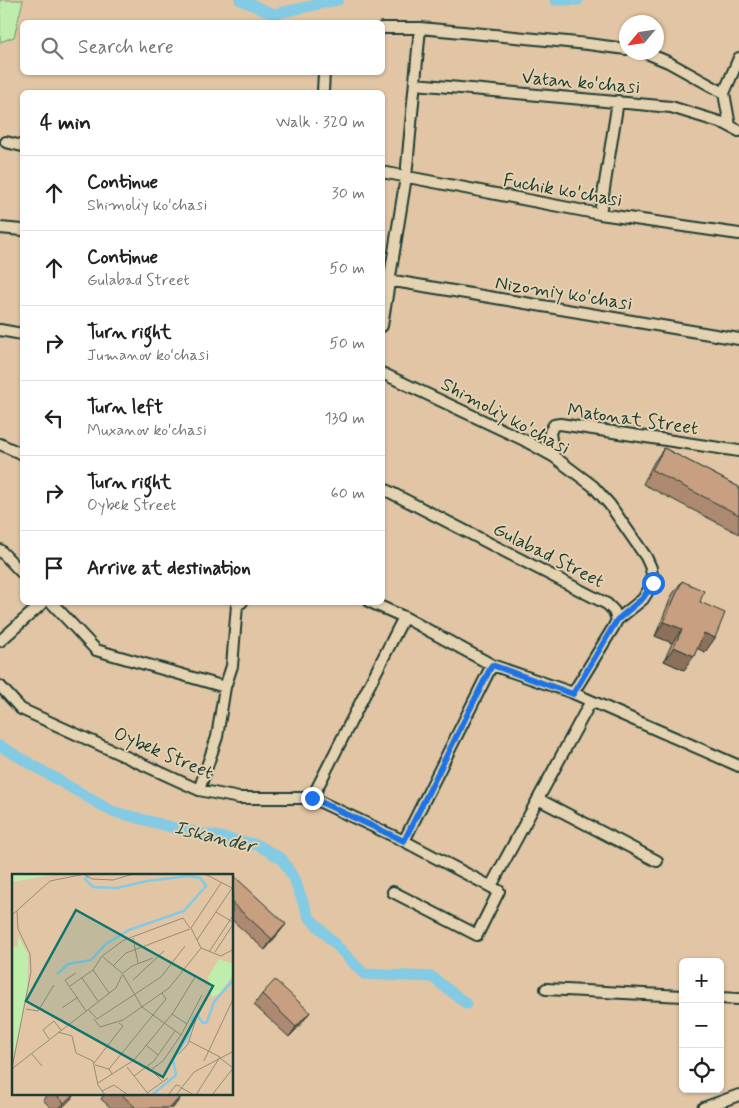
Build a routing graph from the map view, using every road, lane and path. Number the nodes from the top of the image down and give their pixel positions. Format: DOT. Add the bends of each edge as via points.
graph roads {
  1 [pos="385,28"];
  2 [pos="420,28"];
  3 [pos="619,49"];
  4 [pos="739,58"];
  5 [pos="663,60"];
  6 [pos="324,75"];
  7 [pos="415,84"];
  8 [pos="323,90"];
  9 [pos="724,93"];
  10 [pos="618,102"];
  11 [pos="735,128"];
  12 [pos="6,142"];
  13 [pos="20,146"];
  14 [pos="385,173"];
  15 [pos="406,177"];
  16 [pos="600,214"];
  17 [pos="0,228"];
  18 [pos="20,230"];
  19 [pos="739,234"];
  20 [pos="387,280"];
  21 [pos="385,298"];
  22 [pos="0,330"];
  23 [pos="20,334"];
  24 [pos="739,338"];
  25 [pos="385,374"];
  26 [pos="0,444"];
  27 [pos="739,451"];
  28 [pos="20,453"];
  29 [pos="553,456"];
  30 [pos="385,490"];
  31 [pos="0,550"];
  32 [pos="20,571"];
  33 [pos="41,605"];
  34 [pos="55,605"];
  35 [pos="237,605"];
  36 [pos="377,605"];
  37 [pos="404,617"];
  38 [pos="617,620"];
  39 [pos="0,641"];
  40 [pos="492,665"];
  41 [pos="0,686"];
  42 [pos="225,687"];
  43 [pos="573,694"];
  44 [pos="591,701"];
  45 [pos="739,766"];
  46 [pos="199,790"];
  47 [pos="312,798"];
  48 [pos="538,799"];
  49 [pos="404,841"];
  50 [pos="657,861"];
  51 [pos="491,886"];
  52 [pos="393,892"];
  53 [pos="546,989"];
  54 [pos="679,996"];
  55 [pos="724,998"];
  56 [pos="739,999"];
  57 [pos="739,1095"];
  58 [pos="703,1108"];
  1 -- 2 [label="street, Vatan ko'chasi"];
  2 -- 3 [label="street, Vatan ko'chasi"];
  2 -- 7 [label="street"];
  4 -- 9 [label="street"];
  5 -- 9 [label="street, Vatan ko'chasi"];
  6 -- 8 [label="street"];
  7 -- 10 [label="street, Vatan ko'chasi"];
  7 -- 15 [label="street"];
  9 -- 11 [label="street"];
  10 -- 11 [label="street, Vatan ko'chasi" via="671,108"];
  10 -- 16 [label="street"];
  12 -- 13 [label="street"];
  14 -- 15 [label="street, Fuchik ko'chasi"];
  15 -- 16 [label="street, Fuchik ko'chasi"];
  15 -- 20 [label="street"];
  16 -- 19 [label="street, Fuchik ko'chasi"];
  17 -- 18 [label="street"];
  20 -- 21 [label="street"];
  20 -- 24 [label="street, Nizomiy ko'chasi"];
  22 -- 23 [label="street"];
  25 -- 29 [label="street, Shimoliy ko'chasi"];
  26 -- 28 [label="street"];
  27 -- 29 [label="street, Matonat Street" via="560,424 554,425 550,432"];
  29 -- 38 [label="street, Shimoliy ko'chasi" via="593,486 610,505 651,568 653,583 643,598"];
  30 -- 38 [label="street, Gulabad Street" via="607,604"];
  31 -- 32 [label="street"];
  33 -- 39 [label="street"];
  34 -- 42 [label="street" via="96,650"];
  35 -- 42 [label="street" via="232,666"];
  36 -- 37 [label="street"];
  37 -- 40 [label="street"];
  37 -- 47 [label="street"];
  38 -- 43 [label="street"];
  40 -- 43 [label="street"];
  40 -- 49 [label="street"];
  41 -- 46 [label="street, Oybek Street" via="21,709"];
  42 -- 46 [label="street" via="217,737"];
  43 -- 44 [label="street"];
  44 -- 45 [label="street"];
  44 -- 48 [label="street"];
  46 -- 47 [label="street, Oybek Street" via="239,798"];
  47 -- 49 [label="street, Oybek Street"];
  48 -- 50 [label="street"];
  48 -- 51 [label="street"];
  49 -- 51 [label="street, Oybek Street"];
  51 -- 52 [label="street" via="499,891 477,935"];
  53 -- 54 [label="street"];
  55 -- 56 [label="street"];
  57 -- 58 [label="street"];
}
